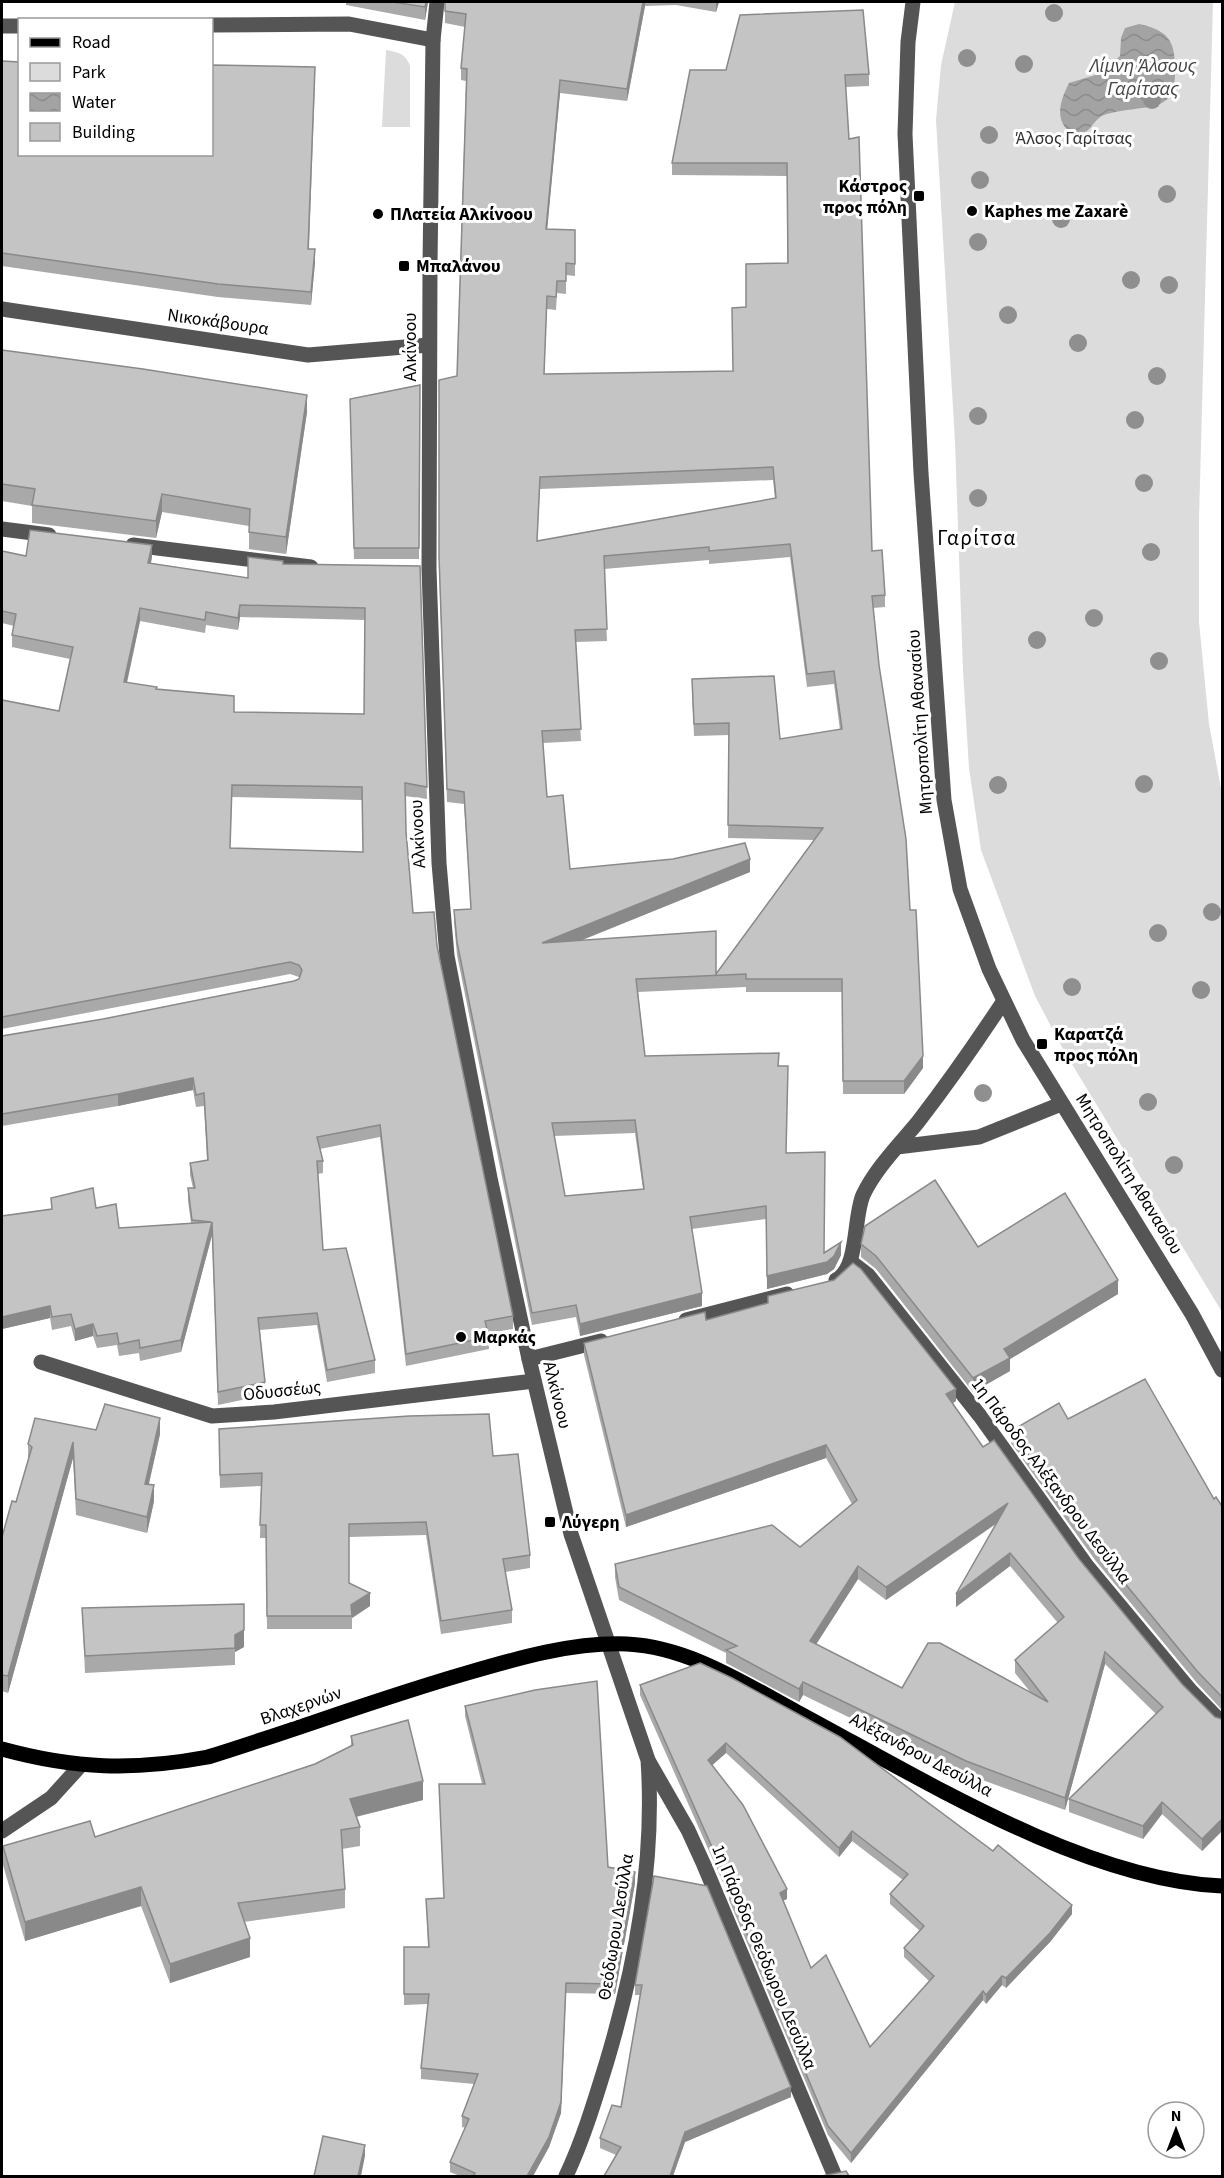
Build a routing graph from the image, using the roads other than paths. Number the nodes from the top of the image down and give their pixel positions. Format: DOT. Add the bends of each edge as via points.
graph roads {
  1 [pos="437,2"];
  2 [pos="914,2"];
  3 [pos="213,25"];
  4 [pos="2,26"];
  5 [pos="18,26"];
  6 [pos="433,40"];
  7 [pos="2,309"];
  8 [pos="429,345"];
  9 [pos="2,529"];
  10 [pos="60,536"];
  11 [pos="118,543"];
  12 [pos="329,569"];
  13 [pos="1003,1002"];
  14 [pos="1061,1104"];
  15 [pos="897,1147"];
  16 [pos="851,1262"];
  17 [pos="820,1286"];
  18 [pos="797,1291"];
  19 [pos="671,1323"];
  20 [pos="614,1338"];
  21 [pos="529,1359"];
  22 [pos="41,1362"];
  23 [pos="1222,1370"];
  24 [pos="534,1381"];
  25 [pos="609,1644"];
  26 [pos="1222,1723"];
  27 [pos="2,1749"];
  28 [pos="648,1760"];
  29 [pos="81,1765"];
  30 [pos="2,1831"];
  31 [pos="1222,1886"];
  32 [pos="834,2174"];
  33 [pos="566,2176"];
  1 -- 6 [label="street, Αλκίνοου"];
  2 -- 13 [label="street, Μητροπολίτη Αθανασίου" via="908,42 905,134 921,473 944,800 960,889"];
  3 -- 6 [label="street" via="349,24"];
  4 -- 5 [label="street"];
  6 -- 8 [label="street, Αλκίνοου"];
  7 -- 8 [label="street, Νικοκάβουρα" via="308,355"];
  8 -- 21 [label="street, Αλκίνοου" via="423,569 448,967"];
  9 -- 10 [label="street"];
  11 -- 12 [label="street"];
  13 -- 14 [label="street, Μητροπολίτη Αθανασίου"];
  13 -- 15 [label="street"];
  14 -- 15 [label="street" via="979,1137"];
  14 -- 23 [label="street, Μητροπολίτη Αθανασίου" via="1192,1314"];
  15 -- 16 [label="street" via="874,1176 858,1209"];
  16 -- 17 [label="street" via="841,1277"];
  16 -- 26 [label="street, 1η Πάροδος Αλέξανδρου Δεσύλλα" via="868,1275 980,1416 1087,1566"];
  18 -- 19 [label="street"];
  20 -- 21 [label="street"];
  21 -- 24 [label="street, Αλκίνοου"];
  22 -- 24 [label="street, Οδυσσέως" via="212,1416"];
  24 -- 25 [label="street, Αλκίνοου" via="571,1534"];
  25 -- 28 [label="street, Θεόδωρου Δεσύλλα"];
  25 -- 29 [label="main road, Βλαχερνών" via="568,1648 490,1666 208,1757 140,1768"];
  25 -- 31 [label="main road, Αλέξανδρου Δεσύλλα" via="649,1648 699,1661 949,1792 1067,1847 1152,1875"];
  27 -- 29 [label="main road, Βλαχερνών"];
  28 -- 32 [label="street, 1η Πάροδος Θεόδωρου Δεσύλλα" via="704,1865"];
  28 -- 33 [label="street, Θεόδωρου Δεσύλλα" via="648,1850 636,1941 605,2069"];
  29 -- 30 [label="street" via="51,1798"];
}
